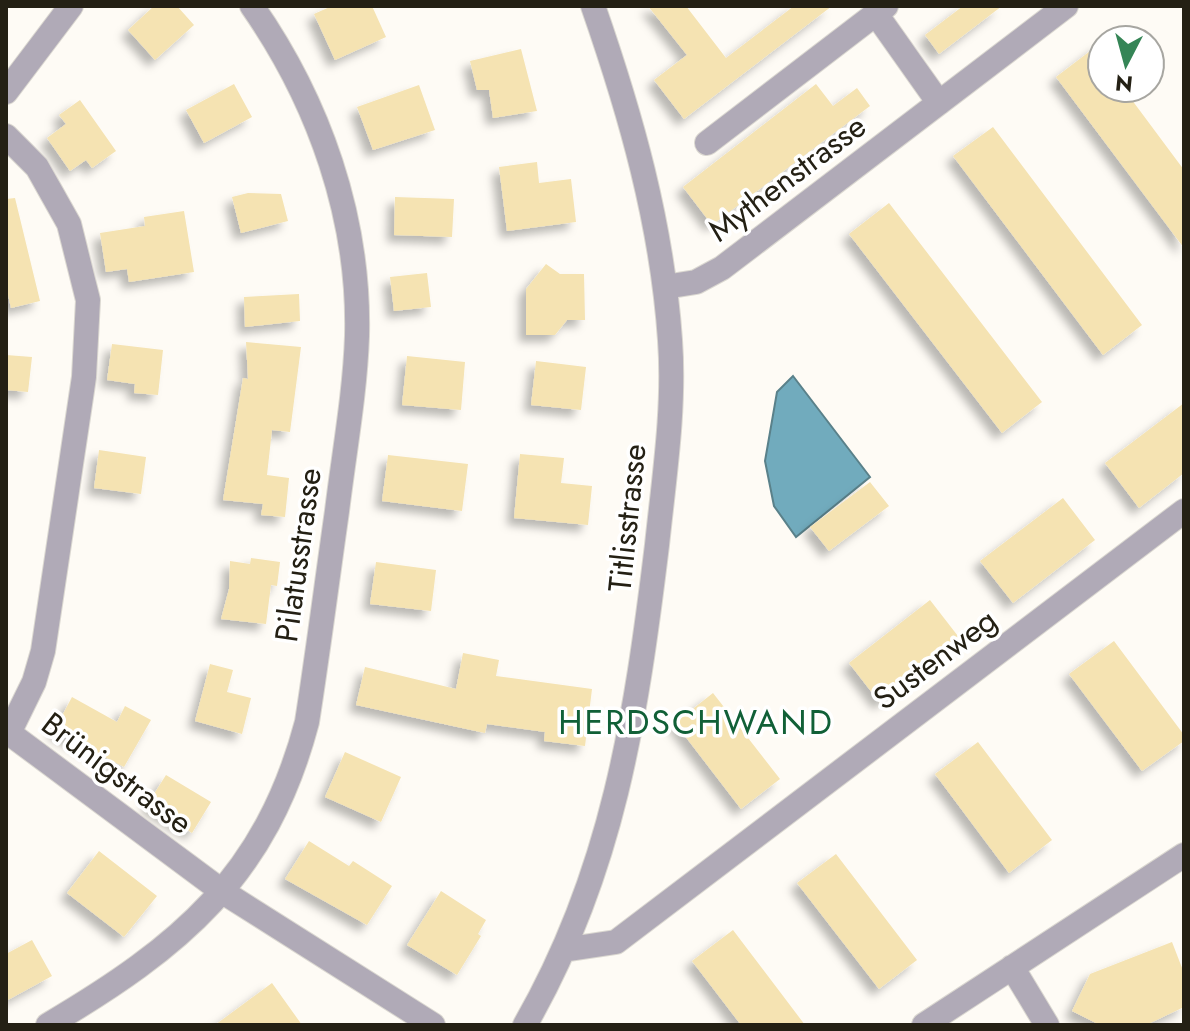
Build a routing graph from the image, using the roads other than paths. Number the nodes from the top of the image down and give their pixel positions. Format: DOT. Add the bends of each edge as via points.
graph roads {
  1 [pos="71,6"];
  2 [pos="252,6"];
  3 [pos="593,6"];
  4 [pos="1066,6"];
  5 [pos="881,10"];
  6 [pos="6,92"];
  7 [pos="939,103"];
  8 [pos="6,136"];
  9 [pos="707,143"];
  10 [pos="665,287"];
  11 [pos="1184,511"];
  12 [pos="8,732"];
  13 [pos="1184,855"];
  14 [pos="223,892"];
  15 [pos="563,950"];
  16 [pos="1012,967"];
  17 [pos="48,1025"];
  18 [pos="433,1025"];
  19 [pos="525,1025"];
  20 [pos="924,1025"];
  21 [pos="1047,1025"];
  1 -- 6 [label="street"];
  2 -- 14 [label="street, Pilatusstrasse" via="282,49 341,194 357,337 307,722 297,759 262,835"];
  3 -- 10 [label="street, Titlisstrasse" via="626,99"];
  4 -- 7 [label="street, Mythenstrasse"];
  5 -- 7 [label="street"];
  5 -- 9 [label="street"];
  7 -- 10 [label="street, Mythenstrasse" via="722,268 696,282"];
  8 -- 12 [label="street, Brünigstrasse" via="37,167 69,224 88,300 84,377 43,651 34,682"];
  10 -- 15 [label="street, Titlisstrasse" via="671,345 668,449 640,689 609,830"];
  11 -- 15 [label="street, Sustenweg" via="616,942"];
  12 -- 14 [label="street, Brünigstrasse"];
  13 -- 16 [label="street"];
  14 -- 17 [label="street, Pilatusstrasse" via="158,955"];
  14 -- 18 [label="street, Brünigstrasse"];
  15 -- 19 [label="street, Titlisstrasse"];
  16 -- 20 [label="street"];
  16 -- 21 [label="street"];
}
